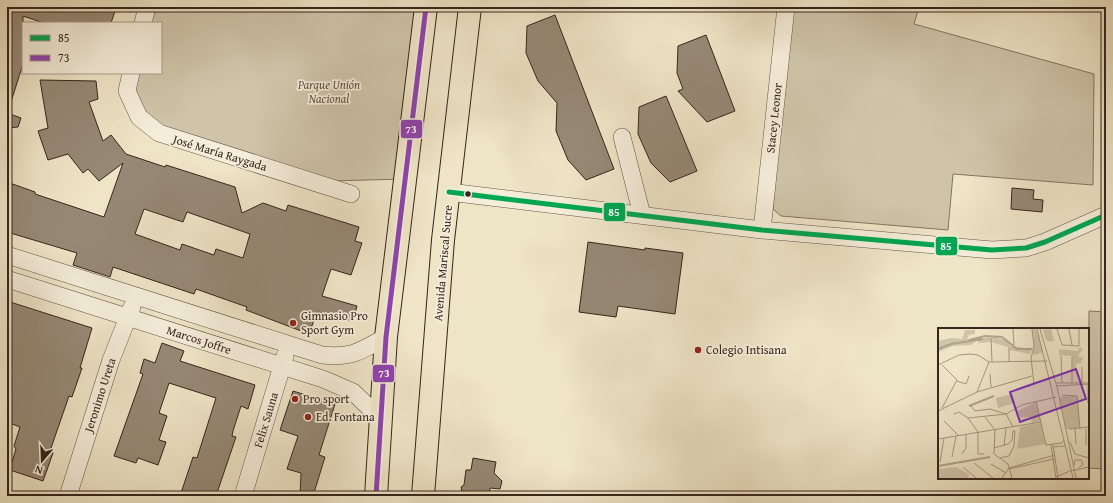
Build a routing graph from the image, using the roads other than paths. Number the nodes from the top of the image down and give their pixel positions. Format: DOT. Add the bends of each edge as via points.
graph roads {
  1 [pos="147,7"];
  2 [pos="426,7"];
  3 [pos="470,7"];
  4 [pos="786,7"];
  5 [pos="143,22"];
  6 [pos="131,74"];
  7 [pos="622,137"];
  8 [pos="449,192"];
  9 [pos="351,194"];
  10 [pos="642,215"];
  11 [pos="1106,215"];
  12 [pos="762,230"];
  13 [pos="7,255"];
  14 [pos="7,279"];
  15 [pos="136,295"];
  16 [pos="128,317"];
  17 [pos="386,337"];
  18 [pos="289,344"];
  19 [pos="282,366"];
  20 [pos="381,419"];
  21 [pos="68,496"];
  22 [pos="243,496"];
  23 [pos="376,496"];
  24 [pos="423,496"];
  1 -- 5 [label="street"];
  2 -- 17 [label="main road"];
  3 -- 8 [label="main road, Avenida Mariscal Sucre"];
  4 -- 12 [label="street, Stacey Leonor"];
  6 -- 9 [label="street, José María Raygada" via="127,92 139,117 159,133"];
  7 -- 10 [label="street"];
  8 -- 10 [label="street"];
  8 -- 24 [label="main road, Avenida Mariscal Sucre"];
  10 -- 12 [label="street"];
  11 -- 12 [label="street" via="1026,248 992,250"];
  13 -- 15 [label="street, Marcos Joffre"];
  14 -- 16 [label="street, Marcos Joffre"];
  15 -- 16 [label="street, Jeronimo Ureta"];
  15 -- 18 [label="street, Marcos Joffre"];
  16 -- 19 [label="street, Marcos Joffre"];
  16 -- 21 [label="street, Jeronimo Ureta" via="111,360"];
  17 -- 18 [label="street, Marcos Joffre" via="352,355 340,357 322,355"];
  17 -- 20 [label="main road"];
  18 -- 19 [label="street, Felix Sauna"];
  19 -- 20 [label="street, Marcos Joffre" via="353,392"];
  19 -- 22 [label="street, Felix Sauna"];
  20 -- 23 [label="main road"];
}
